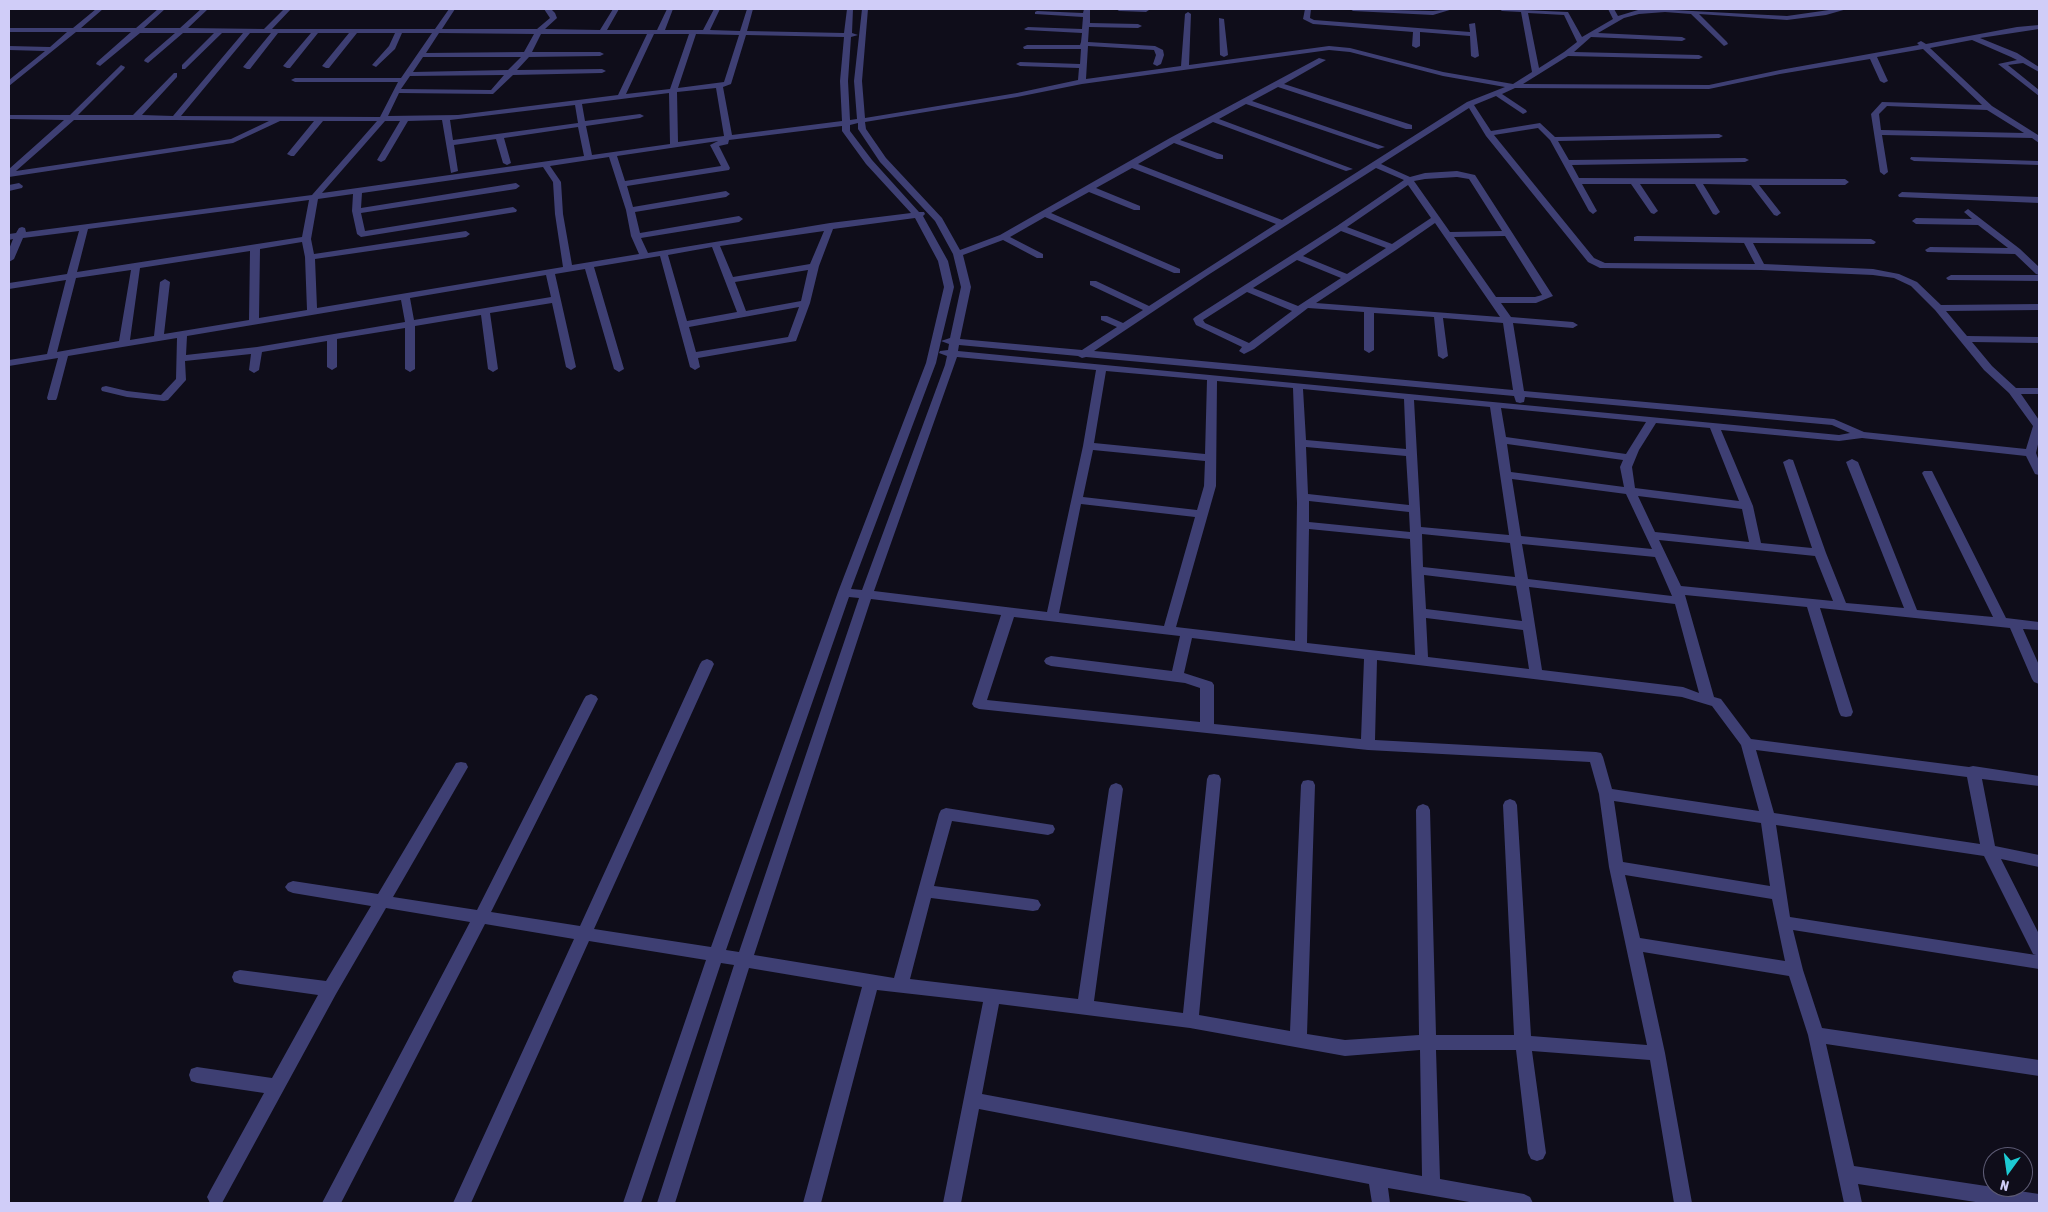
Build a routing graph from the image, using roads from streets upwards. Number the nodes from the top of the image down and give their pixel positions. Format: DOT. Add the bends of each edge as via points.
graph roads {
  1 [pos="100,9"];
  2 [pos="162,9"];
  3 [pos="205,9"];
  4 [pos="288,9"];
  5 [pos="452,9"];
  6 [pos="547,9"];
  7 [pos="616,9"];
  8 [pos="670,9"];
  9 [pos="717,9"];
  10 [pos="750,9"];
  11 [pos="850,9"];
  12 [pos="865,9"];
  13 [pos="1119,9"];
  14 [pos="1308,9"];
  15 [pos="1353,9"];
  16 [pos="1450,9"];
  17 [pos="1502,9"];
  18 [pos="1611,9"];
  19 [pos="1766,9"];
  20 [pos="1844,9"];
  21 [pos="1146,10"];
  22 [pos="1524,10"];
  23 [pos="1558,10"];
  24 [pos="1665,10"];
  25 [pos="1823,11"];
  26 [pos="1086,12"];
  27 [pos="1037,14"];
  28 [pos="1188,14"];
  29 [pos="1694,14"];
  30 [pos="1775,18"];
  31 [pos="1221,19"];
  32 [pos="1617,20"];
  33 [pos="2039,22"];
  34 [pos="1473,24"];
  35 [pos="1138,26"];
  36 [pos="2039,27"];
  37 [pos="1084,28"];
  38 [pos="1028,29"];
  39 [pos="9,30"];
  40 [pos="76,30"];
  41 [pos="138,30"];
  42 [pos="249,30"];
  43 [pos="267,30"];
  44 [pos="277,30"];
  45 [pos="316,30"];
  46 [pos="1417,30"];
  47 [pos="182,31"];
  48 [pos="220,31"];
  49 [pos="355,31"];
  50 [pos="400,31"];
  51 [pos="437,31"];
  52 [pos="539,32"];
  53 [pos="602,32"];
  54 [pos="651,32"];
  55 [pos="660,32"];
  56 [pos="693,32"];
  57 [pos="705,32"];
  58 [pos="742,33"];
  59 [pos="1474,34"];
  60 [pos="847,35"];
  61 [pos="1589,35"];
  62 [pos="862,36"];
  63 [pos="1972,37"];
  64 [pos="1682,39"];
  65 [pos="1581,42"];
  66 [pos="1724,44"];
  67 [pos="1922,44"];
  68 [pos="1027,46"];
  69 [pos="1083,46"];
  70 [pos="1416,46"];
  71 [pos="9,48"];
  72 [pos="52,49"];
  73 [pos="527,54"];
  74 [pos="600,54"];
  75 [pos="1567,54"];
  76 [pos="423,55"];
  77 [pos="1224,55"];
  78 [pos="1475,56"];
  79 [pos="1873,56"];
  80 [pos="1699,57"];
  81 [pos="1322,60"];
  82 [pos="148,61"];
  83 [pos="2025,61"];
  84 [pos="1185,63"];
  85 [pos="100,64"];
  86 [pos="1020,64"];
  87 [pos="1157,64"];
  88 [pos="376,65"];
  89 [pos="287,66"];
  90 [pos="326,66"];
  91 [pos="1082,66"];
  92 [pos="121,67"];
  93 [pos="185,67"];
  94 [pos="247,67"];
  95 [pos="1751,70"];
  96 [pos="2039,70"];
  97 [pos="602,71"];
  98 [pos="513,72"];
  99 [pos="1536,73"];
  100 [pos="174,75"];
  101 [pos="1762,76"];
  102 [pos="406,77"];
  103 [pos="1082,79"];
  104 [pos="295,80"];
  105 [pos="1523,80"];
  106 [pos="1884,81"];
  107 [pos="9,83"];
  108 [pos="719,84"];
  109 [pos="1278,84"];
  110 [pos="1514,86"];
  111 [pos="673,90"];
  112 [pos="396,91"];
  113 [pos="1496,93"];
  114 [pos="2039,94"];
  115 [pos="621,97"];
  116 [pos="1244,101"];
  117 [pos="496,102"];
  118 [pos="578,102"];
  119 [pos="1470,104"];
  120 [pos="1989,108"];
  121 [pos="1523,112"];
  122 [pos="640,116"];
  123 [pos="9,117"];
  124 [pos="72,117"];
  125 [pos="136,117"];
  126 [pos="446,117"];
  127 [pos="861,117"];
  128 [pos="175,118"];
  129 [pos="282,118"];
  130 [pos="322,118"];
  131 [pos="404,119"];
  132 [pos="1211,119"];
  133 [pos="383,120"];
  134 [pos="846,120"];
  135 [pos="581,125"];
  136 [pos="1409,127"];
  137 [pos="1878,132"];
  138 [pos="1490,134"];
  139 [pos="727,135"];
  140 [pos="499,136"];
  141 [pos="1719,136"];
  142 [pos="1552,139"];
  143 [pos="2037,139"];
  144 [pos="1173,140"];
  145 [pos="674,141"];
  146 [pos="451,143"];
  147 [pos="1381,147"];
  148 [pos="291,154"];
  149 [pos="588,154"];
  150 [pos="612,154"];
  151 [pos="124,158"];
  152 [pos="1220,158"];
  153 [pos="1914,159"];
  154 [pos="381,160"];
  155 [pos="1745,160"];
  156 [pos="507,163"];
  157 [pos="1568,163"];
  158 [pos="2039,163"];
  159 [pos="545,164"];
  160 [pos="1130,164"];
  161 [pos="1374,164"];
  162 [pos="1349,169"];
  163 [pos="121,171"];
  164 [pos="454,171"];
  165 [pos="1884,172"];
  166 [pos="9,174"];
  167 [pos="1409,180"];
  168 [pos="1576,181"];
  169 [pos="1697,181"];
  170 [pos="1634,182"];
  171 [pos="1753,182"];
  172 [pos="1845,182"];
  173 [pos="622,184"];
  174 [pos="19,186"];
  175 [pos="516,186"];
  176 [pos="9,188"];
  177 [pos="1088,188"];
  178 [pos="321,189"];
  179 [pos="358,192"];
  180 [pos="726,194"];
  181 [pos="1902,195"];
  182 [pos="314,197"];
  183 [pos="2039,200"];
  184 [pos="1137,208"];
  185 [pos="513,210"];
  186 [pos="630,210"];
  187 [pos="356,211"];
  188 [pos="1593,211"];
  189 [pos="1654,211"];
  190 [pos="933,212"];
  191 [pos="1716,212"];
  192 [pos="1968,212"];
  193 [pos="1043,213"];
  194 [pos="1777,213"];
  195 [pos="917,214"];
  196 [pos="739,219"];
  197 [pos="1436,219"];
  198 [pos="1916,221"];
  199 [pos="1980,222"];
  200 [pos="1283,223"];
  201 [pos="830,226"];
  202 [pos="84,227"];
  203 [pos="1340,228"];
  204 [pos="9,230"];
  205 [pos="21,231"];
  206 [pos="1508,233"];
  207 [pos="466,234"];
  208 [pos="1446,235"];
  209 [pos="636,236"];
  210 [pos="9,237"];
  211 [pos="1003,237"];
  212 [pos="306,239"];
  213 [pos="1637,239"];
  214 [pos="1747,241"];
  215 [pos="1871,242"];
  216 [pos="715,244"];
  217 [pos="255,247"];
  218 [pos="1393,248"];
  219 [pos="1930,250"];
  220 [pos="2017,251"];
  221 [pos="663,252"];
  222 [pos="958,254"];
  223 [pos="644,256"];
  224 [pos="1040,256"];
  225 [pos="1295,256"];
  226 [pos="310,257"];
  227 [pos="9,259"];
  228 [pos="589,265"];
  229 [pos="136,266"];
  230 [pos="814,266"];
  231 [pos="1761,267"];
  232 [pos="568,268"];
  233 [pos="550,271"];
  234 [pos="1177,271"];
  235 [pos="2039,272"];
  236 [pos="70,277"];
  237 [pos="1347,278"];
  238 [pos="1951,278"];
  239 [pos="2039,278"];
  240 [pos="729,280"];
  241 [pos="165,282"];
  242 [pos="1093,283"];
  243 [pos="9,286"];
  244 [pos="1245,288"];
  245 [pos="405,296"];
  246 [pos="557,299"];
  247 [pos="1493,300"];
  248 [pos="805,303"];
  249 [pos="1302,307"];
  250 [pos="2039,307"];
  251 [pos="1938,308"];
  252 [pos="1369,309"];
  253 [pos="1150,310"];
  254 [pos="312,311"];
  255 [pos="485,311"];
  256 [pos="743,314"];
  257 [pos="1438,314"];
  258 [pos="1104,318"];
  259 [pos="1507,319"];
  260 [pos="254,321"];
  261 [pos="410,324"];
  262 [pos="684,325"];
  263 [pos="1573,325"];
  264 [pos="1124,327"];
  265 [pos="182,334"];
  266 [pos="159,337"];
  267 [pos="332,337"];
  268 [pos="1965,339"];
  269 [pos="2039,340"];
  270 [pos="124,343"];
  271 [pos="935,346"];
  272 [pos="953,348"];
  273 [pos="257,350"];
  274 [pos="1369,350"];
  275 [pos="64,353"];
  276 [pos="1084,354"];
  277 [pos="51,356"];
  278 [pos="693,356"];
  279 [pos="1443,356"];
  280 [pos="180,359"];
  281 [pos="9,363"];
  282 [pos="1072,365"];
  283 [pos="332,367"];
  284 [pos="571,367"];
  285 [pos="695,367"];
  286 [pos="1102,368"];
  287 [pos="410,369"];
  288 [pos="493,369"];
  289 [pos="618,369"];
  290 [pos="254,370"];
  291 [pos="1212,378"];
  292 [pos="1298,386"];
  293 [pos="106,389"];
  294 [pos="2014,391"];
  295 [pos="2039,391"];
  296 [pos="1519,394"];
  297 [pos="1409,396"];
  298 [pos="52,398"];
  299 [pos="1495,404"];
  300 [pos="1521,406"];
  301 [pos="1653,419"];
  302 [pos="1714,426"];
  303 [pos="2039,426"];
  304 [pos="1862,435"];
  305 [pos="1501,440"];
  306 [pos="1301,443"];
  307 [pos="1088,446"];
  308 [pos="1413,453"];
  309 [pos="2030,453"];
  310 [pos="1212,458"];
  311 [pos="1630,458"];
  312 [pos="1789,462"];
  313 [pos="1852,462"];
  314 [pos="2039,469"];
  315 [pos="1928,473"];
  316 [pos="1506,475"];
  317 [pos="1630,491"];
  318 [pos="1303,497"];
  319 [pos="1076,500"];
  320 [pos="1747,506"];
  321 [pos="1415,509"];
  322 [pos="1203,514"];
  323 [pos="1302,525"];
  324 [pos="1416,533"];
  325 [pos="1651,535"];
  326 [pos="1516,540"];
  327 [pos="1756,547"];
  328 [pos="1820,552"];
  329 [pos="1661,554"];
  330 [pos="1418,570"];
  331 [pos="1523,583"];
  332 [pos="844,592"];
  333 [pos="866,595"];
  334 [pos="1679,596"];
  335 [pos="1812,602"];
  336 [pos="1842,605"];
  337 [pos="1009,611"];
  338 [pos="1420,612"];
  339 [pos="1912,612"];
  340 [pos="1052,616"];
  341 [pos="2008,623"];
  342 [pos="1529,626"];
  343 [pos="2039,626"];
  344 [pos="1169,630"];
  345 [pos="1187,632"];
  346 [pos="1301,646"];
  347 [pos="1371,654"];
  348 [pos="1422,661"];
  349 [pos="1051,662"];
  350 [pos="707,664"];
  351 [pos="1536,674"];
  352 [pos="1177,677"];
  353 [pos="2039,679"];
  354 [pos="591,699"];
  355 [pos="1708,701"];
  356 [pos="1846,712"];
  357 [pos="1207,728"];
  358 [pos="1747,744"];
  359 [pos="1368,745"];
  360 [pos="461,767"];
  361 [pos="1973,771"];
  362 [pos="1214,778"];
  363 [pos="2039,781"];
  364 [pos="1308,784"];
  365 [pos="1116,789"];
  366 [pos="1606,794"];
  367 [pos="1510,804"];
  368 [pos="1423,810"];
  369 [pos="1768,819"];
  370 [pos="1048,829"];
  371 [pos="1989,851"];
  372 [pos="2039,862"];
  373 [pos="1616,867"];
  374 [pos="293,887"];
  375 [pos="924,890"];
  376 [pos="1779,894"];
  377 [pos="383,900"];
  378 [pos="1033,905"];
  379 [pos="481,917"];
  380 [pos="1783,922"];
  381 [pos="584,933"];
  382 [pos="1632,944"];
  383 [pos="2039,948"];
  384 [pos="716,955"];
  385 [pos="744,960"];
  386 [pos="2039,962"];
  387 [pos="1795,970"];
  388 [pos="240,977"];
  389 [pos="871,982"];
  390 [pos="900,986"];
  391 [pos="330,989"];
  392 [pos="992,997"];
  393 [pos="1085,1007"];
  394 [pos="1190,1021"];
  395 [pos="1816,1035"];
  396 [pos="1298,1040"];
  397 [pos="1426,1042"];
  398 [pos="1523,1043"];
  399 [pos="1657,1053"];
  400 [pos="2039,1068"];
  401 [pos="197,1075"];
  402 [pos="276,1086"];
  403 [pos="972,1100"];
  404 [pos="1537,1154"];
  405 [pos="1846,1174"];
  406 [pos="1377,1177"];
  407 [pos="1431,1188"];
  408 [pos="216,1197"];
  409 [pos="331,1203"];
  410 [pos="462,1203"];
  411 [pos="632,1203"];
  412 [pos="666,1203"];
  413 [pos="812,1203"];
  414 [pos="952,1203"];
  415 [pos="1381,1203"];
  416 [pos="1524,1203"];
  417 [pos="1683,1203"];
  418 [pos="1852,1203"];
  419 [pos="2039,1203"];
  1 -- 40 [label="street"];
  2 -- 41 [label="street"];
  3 -- 47 [label="street"];
  4 -- 43 [label="street"];
  5 -- 51 [label="street"];
  6 -- 52 [label="street" via="554,18"];
  7 -- 53 [label="street"];
  8 -- 55 [label="street"];
  9 -- 57 [label="street"];
  10 -- 58 [label="street"];
  11 -- 60 [label="street"];
  12 -- 62 [label="street"];
  13 -- 21 [label="street"];
  14 -- 46 [label="street" via="1306,19 1313,22"];
  15 -- 16 [label="street" via="1433,13"];
  17 -- 22 [label="street"];
  18 -- 32 [label="street"];
  19 -- 30 [label="street"];
  20 -- 25 [label="street"];
  22 -- 23 [label="street"];
  22 -- 99 [label="street"];
  23 -- 65 [label="street" via="1568,15"];
  24 -- 29 [label="street"];
  24 -- 32 [label="street" via="1638,12"];
  25 -- 30 [label="street"];
  26 -- 27 [label="street"];
  26 -- 37 [label="street"];
  28 -- 84 [label="street"];
  29 -- 30 [label="street"];
  29 -- 66 [label="street"];
  31 -- 77 [label="street"];
  32 -- 61 [label="street"];
  33 -- 67 [label="street" via="2007,24"];
  34 -- 59 [label="street"];
  35 -- 37 [label="street"];
  36 -- 63 [label="street"];
  37 -- 38 [label="street"];
  37 -- 69 [label="street"];
  39 -- 40 [label="street"];
  40 -- 41 [label="street"];
  40 -- 72 [label="street"];
  41 -- 47 [label="street"];
  41 -- 85 [label="street"];
  42 -- 43 [label="street"];
  42 -- 48 [label="street"];
  42 -- 128 [label="street"];
  43 -- 44 [label="street"];
  44 -- 45 [label="street"];
  44 -- 94 [label="street"];
  45 -- 49 [label="street"];
  45 -- 89 [label="street"];
  46 -- 59 [label="street"];
  46 -- 70 [label="street"];
  47 -- 48 [label="street"];
  47 -- 82 [label="street"];
  48 -- 93 [label="street"];
  49 -- 50 [label="street"];
  49 -- 90 [label="street"];
  50 -- 51 [label="street"];
  50 -- 88 [label="street" via="392,47"];
  51 -- 52 [label="street"];
  51 -- 76 [label="street"];
  52 -- 53 [label="street"];
  52 -- 73 [label="street"];
  53 -- 54 [label="street"];
  54 -- 55 [label="street"];
  54 -- 115 [label="street"];
  55 -- 56 [label="street"];
  56 -- 57 [label="street"];
  56 -- 111 [label="street"];
  57 -- 58 [label="street"];
  58 -- 60 [label="street"];
  58 -- 108 [label="street" via="727,84"];
  59 -- 78 [label="street"];
  60 -- 62 [label="street"];
  60 -- 134 [label="street"];
  61 -- 64 [label="street"];
  61 -- 65 [label="street"];
  62 -- 127 [label="street" via="858,81"];
  63 -- 67 [label="street"];
  63 -- 83 [label="street"];
  65 -- 75 [label="street"];
  67 -- 79 [label="street"];
  67 -- 95 [label="street"];
  67 -- 120 [label="street"];
  68 -- 69 [label="street"];
  69 -- 87 [label="street" via="1154,48 1159,50"];
  69 -- 91 [label="street"];
  71 -- 72 [label="street"];
  72 -- 107 [label="street"];
  73 -- 74 [label="street"];
  73 -- 76 [label="street"];
  73 -- 98 [label="street"];
  75 -- 80 [label="street"];
  75 -- 99 [label="street"];
  76 -- 102 [label="street"];
  77 -- 84 [label="street"];
  77 -- 105 [label="street" via="1302,44 1343,44 1466,73"];
  79 -- 101 [label="street"];
  79 -- 106 [label="street"];
  81 -- 109 [label="street"];
  83 -- 96 [label="street"];
  83 -- 114 [label="street" via="2002,64"];
  84 -- 87 [label="street"];
  84 -- 103 [label="street"];
  84 -- 110 [label="street" via="1334,48 1472,80"];
  86 -- 91 [label="street"];
  87 -- 103 [label="street"];
  91 -- 103 [label="street"];
  92 -- 124 [label="street"];
  95 -- 101 [label="street"];
  95 -- 105 [label="street" via="1702,82"];
  97 -- 98 [label="street"];
  98 -- 102 [label="street"];
  98 -- 117 [label="street"];
  99 -- 105 [label="street"];
  100 -- 125 [label="street"];
  101 -- 110 [label="street" via="1709,87 1660,91"];
  102 -- 104 [label="street"];
  102 -- 112 [label="street"];
  103 -- 127 [label="street"];
  105 -- 110 [label="street"];
  108 -- 111 [label="street"];
  108 -- 139 [label="street"];
  109 -- 116 [label="street"];
  109 -- 136 [label="street"];
  110 -- 113 [label="street"];
  111 -- 115 [label="street"];
  111 -- 145 [label="street"];
  112 -- 117 [label="street"];
  112 -- 133 [label="street"];
  113 -- 119 [label="street"];
  113 -- 121 [label="street"];
  115 -- 118 [label="street"];
  116 -- 132 [label="street"];
  116 -- 147 [label="street"];
  117 -- 118 [label="street"];
  117 -- 126 [label="street"];
  118 -- 135 [label="street"];
  119 -- 138 [label="street"];
  119 -- 161 [label="street"];
  120 -- 137 [label="street" via="1886,104 1875,114"];
  120 -- 143 [label="street"];
  122 -- 135 [label="street"];
  123 -- 124 [label="street"];
  124 -- 125 [label="street"];
  124 -- 166 [label="street"];
  125 -- 128 [label="street"];
  126 -- 131 [label="street"];
  126 -- 146 [label="street"];
  127 -- 134 [label="street"];
  127 -- 190 [label="street" via="862,129 883,160"];
  128 -- 129 [label="street"];
  129 -- 130 [label="street"];
  129 -- 151 [label="street" via="233,141"];
  130 -- 133 [label="street"];
  130 -- 148 [label="street"];
  131 -- 133 [label="street"];
  131 -- 154 [label="street"];
  132 -- 144 [label="street"];
  132 -- 162 [label="street"];
  133 -- 178 [label="street"];
  134 -- 139 [label="street"];
  134 -- 195 [label="street" via="846,130 869,162"];
  135 -- 140 [label="street"];
  135 -- 149 [label="street"];
  137 -- 143 [label="street"];
  137 -- 165 [label="street"];
  138 -- 142 [label="street" via="1540,125"];
  138 -- 231 [label="street" via="1590,260 1596,263 1610,267"];
  139 -- 145 [label="street"];
  139 -- 173 [label="street" via="724,142 714,145 726,168"];
  140 -- 146 [label="street"];
  140 -- 156 [label="street"];
  141 -- 142 [label="street"];
  142 -- 157 [label="street"];
  144 -- 152 [label="street"];
  144 -- 160 [label="street"];
  145 -- 149 [label="street"];
  145 -- 150 [label="street"];
  146 -- 164 [label="street"];
  149 -- 150 [label="street"];
  149 -- 156 [label="street"];
  149 -- 159 [label="street"];
  150 -- 173 [label="street"];
  151 -- 163 [label="street"];
  151 -- 166 [label="street"];
  153 -- 158 [label="street"];
  155 -- 157 [label="street"];
  156 -- 164 [label="street"];
  157 -- 168 [label="street"];
  159 -- 179 [label="street"];
  159 -- 232 [label="street" via="557,182"];
  160 -- 177 [label="street"];
  160 -- 200 [label="street"];
  161 -- 167 [label="street"];
  161 -- 200 [label="street"];
  164 -- 178 [label="street"];
  167 -- 197 [label="street"];
  167 -- 203 [label="street"];
  167 -- 206 [label="street" via="1438,174 1472,177"];
  168 -- 170 [label="street"];
  168 -- 188 [label="street"];
  169 -- 170 [label="street"];
  169 -- 171 [label="street"];
  169 -- 191 [label="street"];
  170 -- 189 [label="street"];
  171 -- 172 [label="street"];
  171 -- 194 [label="street"];
  173 -- 186 [label="street"];
  174 -- 176 [label="street"];
  175 -- 187 [label="street"];
  177 -- 184 [label="street"];
  177 -- 193 [label="street"];
  178 -- 182 [label="street"];
  178 -- 205 [label="street"];
  179 -- 182 [label="street"];
  179 -- 187 [label="street"];
  180 -- 186 [label="street"];
  181 -- 183 [label="street"];
  182 -- 202 [label="street"];
  182 -- 212 [label="street"];
  185 -- 187 [label="street" via="361,234"];
  186 -- 209 [label="street"];
  190 -- 195 [label="street"];
  190 -- 222 [label="street"];
  192 -- 199 [label="street"];
  193 -- 211 [label="street"];
  193 -- 234 [label="street"];
  195 -- 201 [label="street"];
  195 -- 271 [label="street" via="943,261 948,288"];
  196 -- 209 [label="street"];
  197 -- 208 [label="street"];
  197 -- 218 [label="street"];
  198 -- 199 [label="street"];
  199 -- 220 [label="street"];
  200 -- 253 [label="street"];
  201 -- 216 [label="street"];
  201 -- 230 [label="street"];
  202 -- 205 [label="street"];
  202 -- 236 [label="street"];
  203 -- 218 [label="street"];
  203 -- 225 [label="street"];
  204 -- 205 [label="street"];
  205 -- 210 [label="street"];
  205 -- 227 [label="street"];
  206 -- 208 [label="street"];
  206 -- 247 [label="street" via="1548,296 1536,300"];
  207 -- 226 [label="street"];
  208 -- 247 [label="street"];
  209 -- 223 [label="street"];
  211 -- 222 [label="street"];
  211 -- 224 [label="street"];
  212 -- 217 [label="street"];
  212 -- 226 [label="street"];
  213 -- 214 [label="street"];
  214 -- 215 [label="street"];
  214 -- 231 [label="street"];
  216 -- 221 [label="street"];
  216 -- 240 [label="street"];
  217 -- 229 [label="street"];
  217 -- 260 [label="street"];
  218 -- 237 [label="street"];
  219 -- 220 [label="street"];
  220 -- 235 [label="street"];
  221 -- 223 [label="street"];
  221 -- 262 [label="street"];
  222 -- 272 [label="street" via="966,287"];
  223 -- 228 [label="street"];
  225 -- 237 [label="street"];
  225 -- 244 [label="street"];
  226 -- 254 [label="street"];
  228 -- 232 [label="street"];
  228 -- 289 [label="street"];
  229 -- 236 [label="street"];
  229 -- 270 [label="street"];
  230 -- 240 [label="street"];
  230 -- 248 [label="street"];
  231 -- 251 [label="street" via="1885,273 1906,278"];
  232 -- 233 [label="street"];
  233 -- 245 [label="street"];
  233 -- 246 [label="street"];
  236 -- 243 [label="street"];
  236 -- 277 [label="street"];
  237 -- 249 [label="street"];
  238 -- 239 [label="street"];
  240 -- 256 [label="street"];
  241 -- 266 [label="street"];
  242 -- 253 [label="street"];
  244 -- 249 [label="street"];
  244 -- 249 [label="street" via="1198,319 1201,325 1246,350"];
  245 -- 254 [label="street"];
  245 -- 261 [label="street"];
  246 -- 255 [label="street"];
  246 -- 284 [label="street"];
  247 -- 259 [label="street"];
  248 -- 256 [label="street"];
  248 -- 278 [label="street" via="792,339"];
  249 -- 252 [label="street"];
  250 -- 251 [label="street"];
  251 -- 268 [label="street"];
  252 -- 257 [label="street"];
  252 -- 274 [label="street"];
  253 -- 264 [label="street"];
  254 -- 260 [label="street"];
  255 -- 261 [label="street"];
  255 -- 288 [label="street"];
  256 -- 262 [label="street"];
  257 -- 259 [label="street"];
  257 -- 279 [label="street"];
  258 -- 264 [label="street"];
  259 -- 263 [label="street"];
  259 -- 296 [label="street"];
  260 -- 265 [label="street"];
  261 -- 267 [label="street"];
  261 -- 287 [label="street"];
  262 -- 278 [label="street"];
  264 -- 276 [label="street"];
  265 -- 266 [label="street"];
  265 -- 280 [label="street"];
  266 -- 270 [label="street"];
  267 -- 273 [label="street"];
  267 -- 283 [label="street"];
  268 -- 269 [label="street"];
  268 -- 294 [label="street" via="2001,382"];
  270 -- 275 [label="street"];
  271 -- 272 [label="street"];
  271 -- 332 [label="street"];
  272 -- 276 [label="street"];
  272 -- 282 [label="street"];
  272 -- 333 [label="street" via="950,365"];
  273 -- 280 [label="street"];
  273 -- 290 [label="street"];
  275 -- 277 [label="street"];
  275 -- 298 [label="street"];
  276 -- 282 [label="street"];
  276 -- 296 [label="street"];
  277 -- 281 [label="street"];
  278 -- 285 [label="street"];
  280 -- 293 [label="street" via="181,380 164,398"];
  282 -- 286 [label="street"];
  286 -- 291 [label="street"];
  286 -- 307 [label="street"];
  291 -- 292 [label="street"];
  291 -- 310 [label="street"];
  292 -- 297 [label="street"];
  292 -- 306 [label="street"];
  294 -- 295 [label="street"];
  294 -- 303 [label="street"];
  296 -- 300 [label="street"];
  296 -- 304 [label="street" via="1834,422"];
  297 -- 299 [label="street"];
  297 -- 308 [label="street"];
  299 -- 300 [label="street"];
  299 -- 305 [label="street"];
  300 -- 301 [label="street"];
  301 -- 302 [label="street"];
  301 -- 311 [label="street"];
  302 -- 304 [label="street" via="1839,438"];
  302 -- 320 [label="street"];
  303 -- 309 [label="street"];
  304 -- 309 [label="street"];
  305 -- 311 [label="street"];
  305 -- 316 [label="street"];
  306 -- 308 [label="street"];
  306 -- 318 [label="street"];
  307 -- 310 [label="street"];
  307 -- 319 [label="street"];
  308 -- 321 [label="street"];
  309 -- 314 [label="street"];
  310 -- 322 [label="street"];
  311 -- 317 [label="street" via="1626,467"];
  312 -- 328 [label="street"];
  313 -- 339 [label="street"];
  315 -- 341 [label="street"];
  316 -- 317 [label="street"];
  316 -- 326 [label="street"];
  317 -- 320 [label="street"];
  317 -- 325 [label="street"];
  318 -- 321 [label="street"];
  318 -- 323 [label="street"];
  319 -- 322 [label="street"];
  319 -- 340 [label="street"];
  320 -- 327 [label="street"];
  321 -- 324 [label="street"];
  322 -- 344 [label="street"];
  323 -- 324 [label="street"];
  323 -- 346 [label="street"];
  324 -- 326 [label="street"];
  324 -- 330 [label="street"];
  325 -- 327 [label="street"];
  325 -- 329 [label="street"];
  326 -- 329 [label="street"];
  326 -- 331 [label="street"];
  327 -- 328 [label="street"];
  328 -- 336 [label="street"];
  329 -- 334 [label="street"];
  330 -- 331 [label="street"];
  330 -- 338 [label="street"];
  331 -- 334 [label="street"];
  331 -- 342 [label="street"];
  332 -- 333 [label="street"];
  332 -- 384 [label="street"];
  333 -- 337 [label="street"];
  333 -- 385 [label="street"];
  334 -- 335 [label="street"];
  334 -- 355 [label="street"];
  335 -- 336 [label="street"];
  335 -- 356 [label="street"];
  336 -- 339 [label="street"];
  337 -- 340 [label="street"];
  337 -- 357 [label="street" via="979,704"];
  338 -- 342 [label="street"];
  338 -- 348 [label="street"];
  339 -- 341 [label="street"];
  340 -- 344 [label="street"];
  341 -- 343 [label="street"];
  341 -- 353 [label="street"];
  342 -- 351 [label="street"];
  344 -- 345 [label="street"];
  345 -- 346 [label="street"];
  345 -- 352 [label="street"];
  346 -- 347 [label="street"];
  347 -- 348 [label="street"];
  347 -- 359 [label="street"];
  348 -- 351 [label="street"];
  349 -- 352 [label="street"];
  350 -- 381 [label="street"];
  351 -- 355 [label="street" via="1683,692"];
  352 -- 357 [label="street" via="1207,685"];
  354 -- 379 [label="street"];
  355 -- 358 [label="street" via="1716,702"];
  357 -- 359 [label="street"];
  358 -- 361 [label="street"];
  358 -- 369 [label="street"];
  359 -- 366 [label="street" via="1596,757"];
  360 -- 377 [label="street"];
  361 -- 363 [label="street"];
  361 -- 371 [label="street"];
  362 -- 394 [label="street"];
  364 -- 396 [label="street"];
  365 -- 393 [label="street"];
  366 -- 369 [label="street"];
  366 -- 373 [label="street"];
  367 -- 398 [label="street"];
  368 -- 397 [label="street"];
  369 -- 371 [label="street"];
  369 -- 376 [label="street"];
  370 -- 375 [label="street" via="946,814"];
  371 -- 372 [label="street"];
  371 -- 383 [label="street"];
  373 -- 376 [label="street"];
  373 -- 382 [label="street"];
  374 -- 377 [label="street"];
  375 -- 378 [label="street"];
  375 -- 390 [label="street"];
  376 -- 380 [label="street"];
  377 -- 379 [label="street"];
  377 -- 391 [label="street"];
  379 -- 381 [label="street"];
  379 -- 409 [label="street"];
  380 -- 386 [label="street"];
  380 -- 387 [label="street"];
  381 -- 384 [label="street"];
  381 -- 410 [label="street"];
  382 -- 387 [label="street"];
  382 -- 399 [label="street"];
  384 -- 385 [label="street"];
  384 -- 411 [label="street"];
  385 -- 389 [label="street"];
  385 -- 412 [label="street"];
  387 -- 395 [label="street"];
  388 -- 391 [label="street"];
  389 -- 390 [label="street"];
  389 -- 413 [label="street"];
  390 -- 392 [label="street"];
  391 -- 402 [label="street"];
  392 -- 393 [label="street"];
  392 -- 403 [label="street"];
  393 -- 394 [label="street"];
  394 -- 396 [label="street"];
  395 -- 400 [label="street"];
  395 -- 405 [label="street"];
  396 -- 397 [label="street" via="1345,1048"];
  397 -- 398 [label="street"];
  397 -- 407 [label="street"];
  398 -- 399 [label="street"];
  398 -- 404 [label="street"];
  399 -- 417 [label="street"];
  401 -- 402 [label="street"];
  402 -- 408 [label="street"];
  403 -- 406 [label="street"];
  403 -- 414 [label="street"];
  405 -- 418 [label="street"];
  405 -- 419 [label="street"];
  406 -- 407 [label="street"];
  406 -- 415 [label="street"];
  407 -- 416 [label="street"];
}
